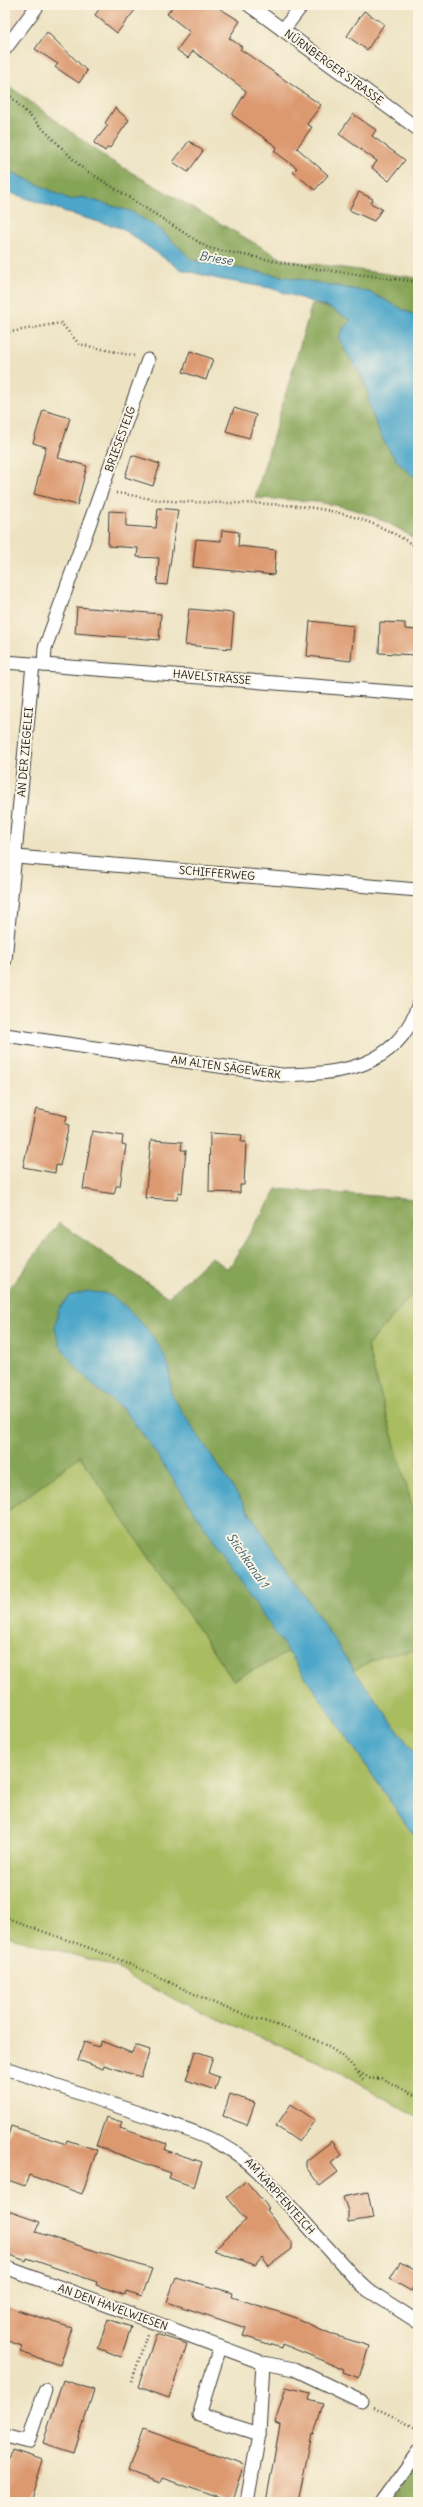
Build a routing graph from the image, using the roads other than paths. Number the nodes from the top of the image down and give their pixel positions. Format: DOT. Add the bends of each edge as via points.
graph roads {
  1 [pos="38,5"];
  2 [pos="249,5"];
  3 [pos="302,5"];
  4 [pos="283,30"];
  5 [pos="5,49"];
  6 [pos="418,129"];
  7 [pos="148,360"];
  8 [pos="5,662"];
  9 [pos="39,664"];
  10 [pos="418,694"];
  11 [pos="16,857"];
  12 [pos="418,890"];
  13 [pos="5,960"];
  14 [pos="418,1006"];
  15 [pos="5,1034"];
  16 [pos="5,2068"];
  17 [pos="5,2267"];
  18 [pos="418,2322"];
  19 [pos="220,2347"];
  20 [pos="263,2363"];
  21 [pos="45,2390"];
  22 [pos="361,2401"];
  23 [pos="259,2434"];
  24 [pos="5,2436"];
  25 [pos="418,2452"];
  26 [pos="247,2502"];
  27 [pos="382,2502"];
  1 -- 5 [label="street"];
  2 -- 4 [label="street, NÜRNBERGER STRASSE"];
  3 -- 4 [label="street"];
  4 -- 6 [label="street, NÜRNBERGER STRASSE"];
  7 -- 9 [label="street, BRIESESTEIG"];
  8 -- 9 [label="street, HAVELSTRASSE"];
  9 -- 10 [label="street, HAVELSTRASSE"];
  9 -- 11 [label="street, AN DER ZIEGELEI"];
  11 -- 12 [label="street, SCHIFFERWEG"];
  11 -- 13 [label="street, AN DER ZIEGELEI"];
  14 -- 15 [label="street, AM ALTEN SÄGEWERK" via="403,1037 385,1054 342,1071 306,1074 281,1075"];
  16 -- 18 [label="street, AM KARPFENTEICH" via="189,2130 229,2147 243,2156 259,2172 368,2290"];
  17 -- 19 [label="street, AN DEN HAVELWIESEN"];
  19 -- 20 [label="street, AN DEN HAVELWIESEN"];
  19 -- 23 [label="street" via="199,2415"];
  20 -- 22 [label="street, AN DEN HAVELWIESEN" via="294,2369"];
  20 -- 23 [label="street"];
  21 -- 24 [label="street" via="28,2442"];
  23 -- 26 [label="street"];
  25 -- 27 [label="street"];
}
